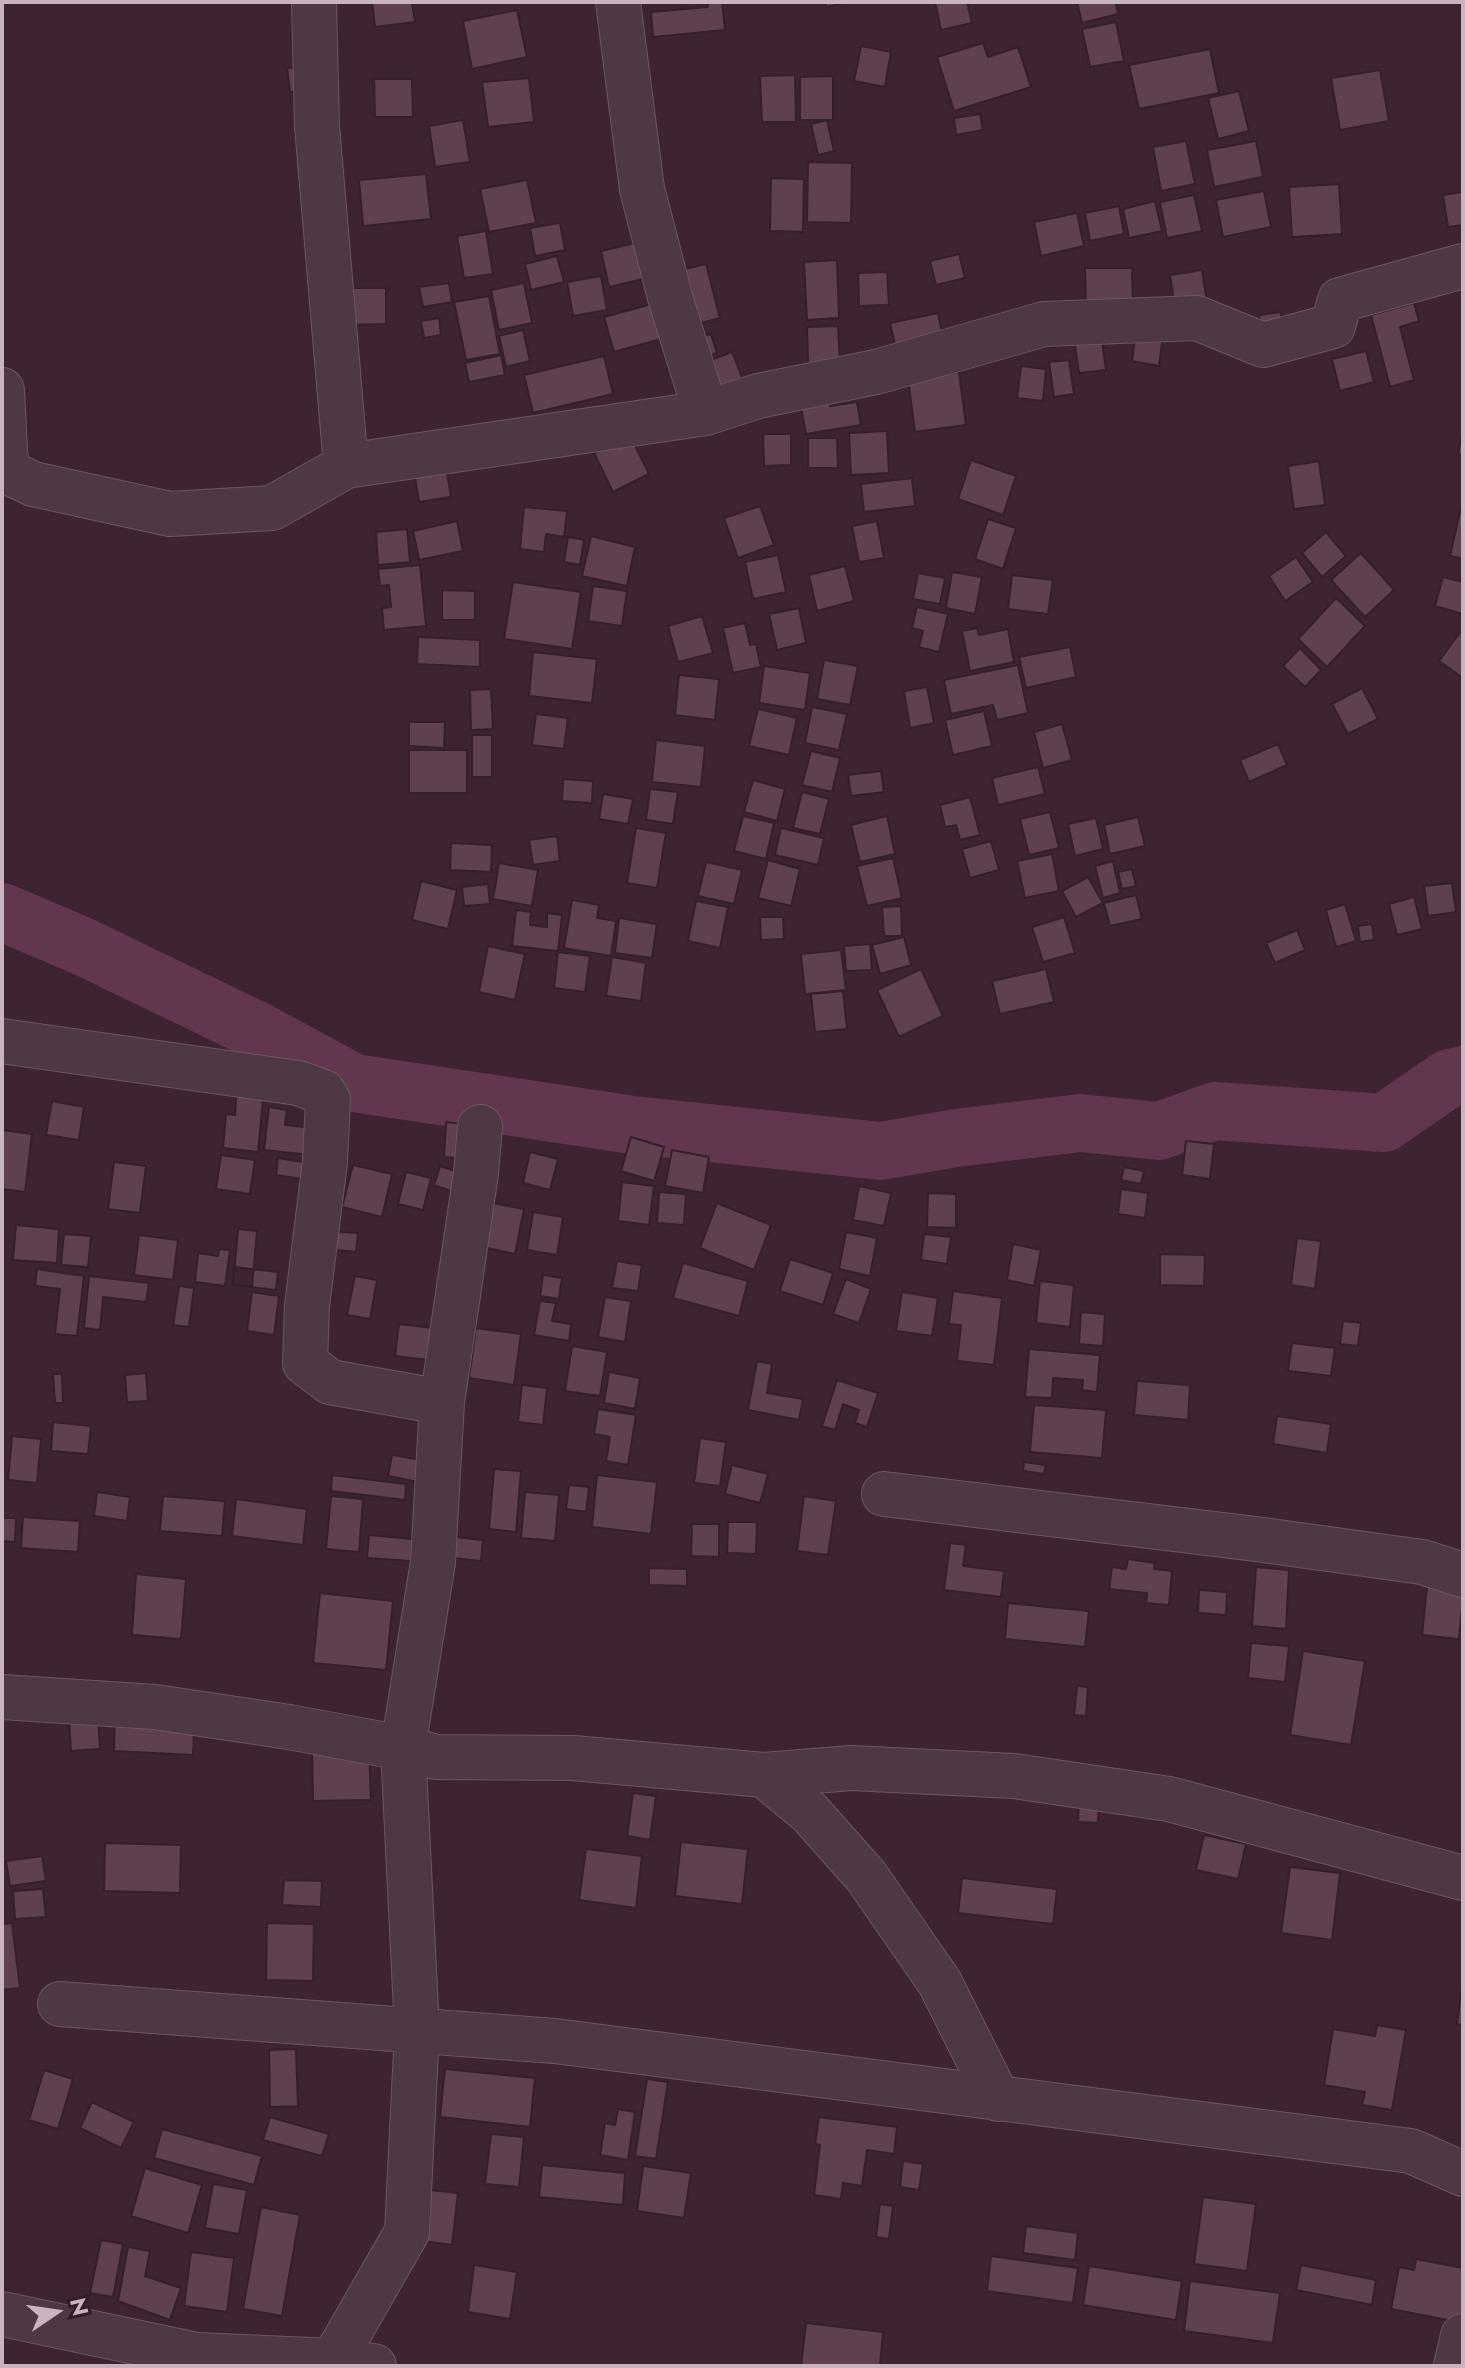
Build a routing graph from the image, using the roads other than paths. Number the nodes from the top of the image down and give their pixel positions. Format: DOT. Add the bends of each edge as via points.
graph roads {
  1 [pos="314,2"];
  2 [pos="618,2"];
  3 [pos="1463,266"];
  4 [pos="2,390"];
  5 [pos="706,413"];
  6 [pos="346,466"];
  7 [pos="2,1041"];
  8 [pos="480,1127"];
  9 [pos="442,1402"];
  10 [pos="884,1494"];
  11 [pos="1463,1575"];
  12 [pos="2,1697"];
  13 [pos="403,1748"];
  14 [pos="764,1775"];
  15 [pos="1463,1878"];
  16 [pos="60,2004"];
  17 [pos="417,2030"];
  18 [pos="998,2099"];
  19 [pos="1463,2174"];
  20 [pos="2,2314"];
  21 [pos="1463,2336"];
  22 [pos="353,2363"];
  23 [pos="1456,2366"];
  1 -- 6 [label="street" via="317,126"];
  2 -- 5 [label="street" via="642,189"];
  3 -- 5 [label="street" via="1340,300 1333,326 1263,345 1197,318 1044,324"];
  4 -- 6 [label="street" via="8,472 33,484 170,514 272,508"];
  5 -- 6 [label="street"];
  7 -- 9 [label="street" via="298,1083 323,1092 328,1100 325,1161 305,1363 330,1382"];
  8 -- 9 [label="street"];
  9 -- 13 [label="street" via="433,1562"];
  10 -- 11 [label="street" via="1422,1562"];
  12 -- 13 [label="street" via="155,1707"];
  13 -- 14 [label="street" via="436,1757 573,1758"];
  13 -- 17 [label="street"];
  14 -- 15 [label="street" via="851,1768 1014,1776 1169,1799"];
  14 -- 18 [label="street" via="810,1813 866,1876 940,1983"];
  16 -- 17 [label="street"];
  17 -- 18 [label="street" via="555,2041"];
  17 -- 22 [label="street" via="407,2232"];
  18 -- 19 [label="street" via="1411,2151"];
  20 -- 22 [label="street" via="197,2355"];
  21 -- 23 [label="street"];
}
